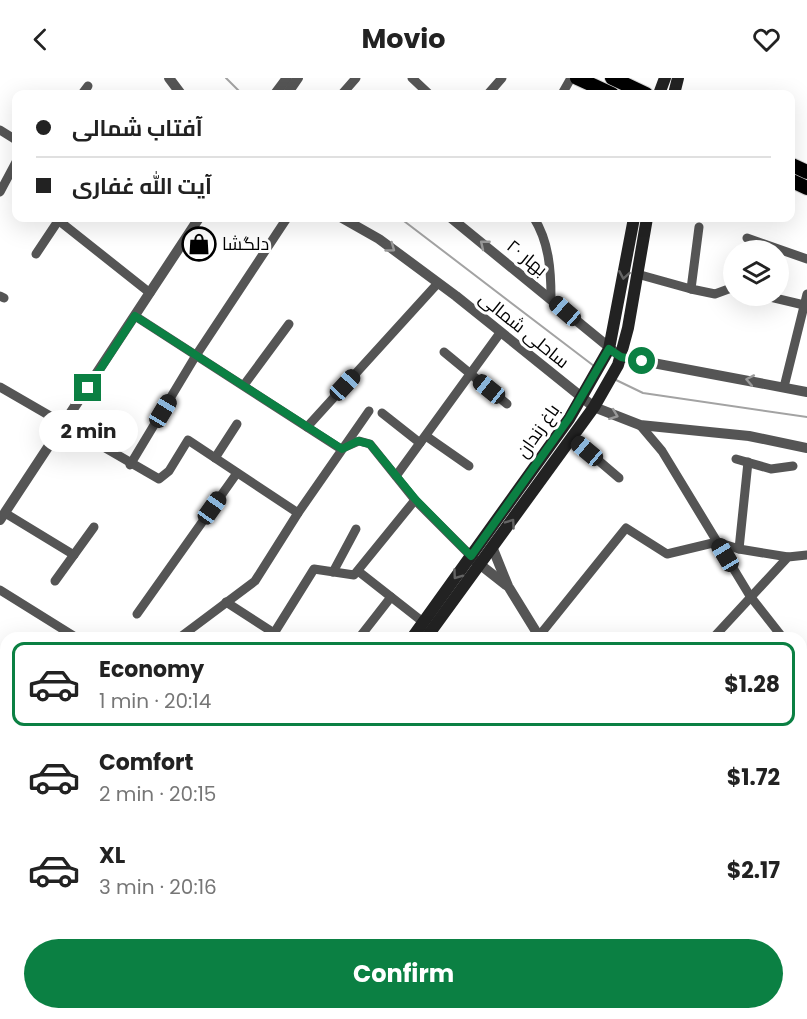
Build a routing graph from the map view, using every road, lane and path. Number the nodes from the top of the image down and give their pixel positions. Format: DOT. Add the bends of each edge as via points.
graph roads {
  1 [pos="298,78"];
  2 [pos="356,78"];
  3 [pos="412,78"];
  4 [pos="502,78"];
  5 [pos="577,78"];
  6 [pos="612,78"];
  7 [pos="284,88"];
  8 [pos="346,90"];
  9 [pos="425,90"];
  10 [pos="492,90"];
  11 [pos="603,90"];
  12 [pos="638,90"];
  13 [pos="12,170"];
  14 [pos="0,192"];
  15 [pos="57,222"];
  16 [pos="63,222"];
  17 [pos="197,222"];
  18 [pos="284,222"];
  19 [pos="349,222"];
  20 [pos="456,222"];
  21 [pos="536,222"];
  22 [pos="632,222"];
  23 [pos="646,222"];
  24 [pos="699,227"];
  25 [pos="747,238"];
  26 [pos="36,254"];
  27 [pos="807,259"];
  28 [pos="638,274"];
  29 [pos="438,283"];
  30 [pos="690,289"];
  31 [pos="723,291"];
  32 [pos="150,293"];
  33 [pos="807,294"];
  34 [pos="551,298"];
  35 [pos="789,301"];
  36 [pos="804,305"];
  37 [pos="135,316"];
  38 [pos="289,324"];
  39 [pos="500,333"];
  40 [pos="444,352"];
  41 [pos="607,353"];
  42 [pos="195,357"];
  43 [pos="619,361"];
  44 [pos="470,374"];
  45 [pos="243,385"];
  46 [pos="0,387"];
  47 [pos="784,387"];
  48 [pos="807,392"];
  49 [pos="585,394"];
  50 [pos="597,402"];
  51 [pos="507,404"];
  52 [pos="369,411"];
  53 [pos="382,413"];
  54 [pos="64,424"];
  55 [pos="237,424"];
  56 [pos="640,425"];
  57 [pos="307,427"];
  58 [pos="572,438"];
  59 [pos="423,439"];
  60 [pos="807,448"];
  61 [pos="342,449"];
  62 [pos="215,459"];
  63 [pos="736,459"];
  64 [pos="747,462"];
  65 [pos="130,465"];
  66 [pos="468,466"];
  67 [pos="793,466"];
  68 [pos="237,473"];
  69 [pos="396,476"];
  70 [pos="619,478"];
  71 [pos="416,500"];
  72 [pos="297,513"];
  73 [pos="2,517"];
  74 [pos="94,527"];
  75 [pos="356,529"];
  76 [pos="717,542"];
  77 [pos="493,549"];
  78 [pos="739,549"];
  79 [pos="74,555"];
  80 [pos="807,555"];
  81 [pos="471,556"];
  82 [pos="788,557"];
  83 [pos="481,565"];
  84 [pos="358,571"];
  85 [pos="333,572"];
  86 [pos="55,581"];
  87 [pos="508,586"];
  88 [pos="0,590"];
  89 [pos="750,596"];
  90 [pos="391,597"];
  91 [pos="226,602"];
  92 [pos="136,614"];
  93 [pos="423,622"];
  94 [pos="67,632"];
  95 [pos="187,632"];
  96 [pos="269,632"];
  97 [pos="275,632"];
  98 [pos="364,632"];
  99 [pos="416,632"];
  100 [pos="431,632"];
  101 [pos="537,632"];
  102 [pos="544,632"];
  103 [pos="718,632"];
  104 [pos="778,632"];
  1 -- 7 [label="street"];
  2 -- 8 [label="street"];
  3 -- 9 [label="street"];
  4 -- 10 [label="street"];
  5 -- 11 [label="main road"];
  6 -- 12 [label="main road"];
  13 -- 14 [label="street"];
  15 -- 26 [label="street"];
  16 -- 32 [label="street"];
  17 -- 32 [label="street"];
  18 -- 42 [label="street"];
  19 -- 29 [label="street, ساحلی شمالی, one-way"];
  34 -- 20 [label="street, بهار ۲۰, one-way"];
  21 -- 34 [label="street" via="551,265"];
  22 -- 41 [label="main road, باغ زندان, one-way"];
  23 -- 28 [label="main road, باغ زندان"];
  24 -- 30 [label="street"];
  25 -- 27 [label="street"];
  28 -- 30 [label="street"];
  28 -- 43 [label="main road, باغ زندان"];
  29 -- 39 [label="street, ساحلی شمالی"];
  29 -- 57 [label="street"];
  30 -- 31 [label="street" via="715,294"];
  32 -- 37 [label="street"];
  33 -- 36 [label="street"];
  34 -- 41 [label="street, بهار ۲۰"];
  35 -- 36 [label="street"];
  36 -- 47 [label="street"];
  37 -- 42 [label="street"];
  37 -- 54 [label="street"];
  38 -- 45 [label="street"];
  39 -- 44 [label="street"];
  39 -- 49 [label="street, ساحلی شمالی"];
  40 -- 44 [label="street"];
  41 -- 43 [label="street, بهار ۲۰"];
  41 -- 49 [label="main road, باغ زندان"];
  42 -- 45 [label="street"];
  42 -- 65 [label="street"];
  47 -- 43 [label="street, one-way"];
  43 -- 50 [label="main road, باغ زندان"];
  44 -- 51 [label="street"];
  44 -- 59 [label="street"];
  45 -- 57 [label="street"];
  46 -- 54 [label="street"];
  47 -- 48 [label="street"];
  49 -- 50 [label="street, ساحلی شمالی"];
  49 -- 81 [label="main road, باغ زندان"];
  50 -- 56 [label="street, ساحلی شمالی, one-way"];
  50 -- 58 [label="main road, باغ زندان"];
  52 -- 61 [label="street"];
  53 -- 59 [label="street"];
  54 -- 65 [label="street"];
  54 -- 73 [label="street"];
  55 -- 62 [label="street"];
  56 -- 60 [label="street, ساحلی شمالی" via="749,436"];
  56 -- 76 [label="street" via="662,451"];
  57 -- 61 [label="street"];
  58 -- 70 [label="street"];
  77 -- 58 [label="main road, باغ زندان, one-way"];
  59 -- 66 [label="street"];
  59 -- 69 [label="street"];
  61 -- 69 [label="street" via="358,441 370,444"];
  61 -- 72 [label="street"];
  62 -- 65 [label="street" via="188,440 169,471 159,479"];
  62 -- 68 [label="street"];
  63 -- 64 [label="street"];
  64 -- 67 [label="street" via="771,469"];
  64 -- 78 [label="street"];
  68 -- 72 [label="street"];
  68 -- 92 [label="street"];
  69 -- 71 [label="street"];
  71 -- 81 [label="street"];
  71 -- 84 [label="street"];
  72 -- 91 [label="street" via="255,580"];
  73 -- 79 [label="street"];
  74 -- 79 [label="street"];
  75 -- 85 [label="street"];
  76 -- 78 [label="street"];
  76 -- 89 [label="street"];
  76 -- 102 [label="street" via="667,554 626,528"];
  77 -- 83 [label="main road, باغ زندان"];
  77 -- 87 [label="street"];
  78 -- 82 [label="street"];
  79 -- 86 [label="street"];
  80 -- 82 [label="street"];
  81 -- 83 [label="street"];
  81 -- 93 [label="main road, باغ زندان, one-way"];
  82 -- 89 [label="street"];
  83 -- 87 [label="street"];
  83 -- 100 [label="main road, باغ زندان"];
  84 -- 85 [label="street" via="354,575"];
  84 -- 90 [label="street"];
  85 -- 97 [label="street" via="314,569"];
  87 -- 101 [label="street"];
  88 -- 94 [label="street"];
  89 -- 103 [label="street"];
  89 -- 104 [label="street"];
  90 -- 93 [label="street"];
  90 -- 98 [label="street"];
  91 -- 95 [label="street"];
  91 -- 96 [label="street"];
  93 -- 99 [label="main road, باغ زندان"];
}
